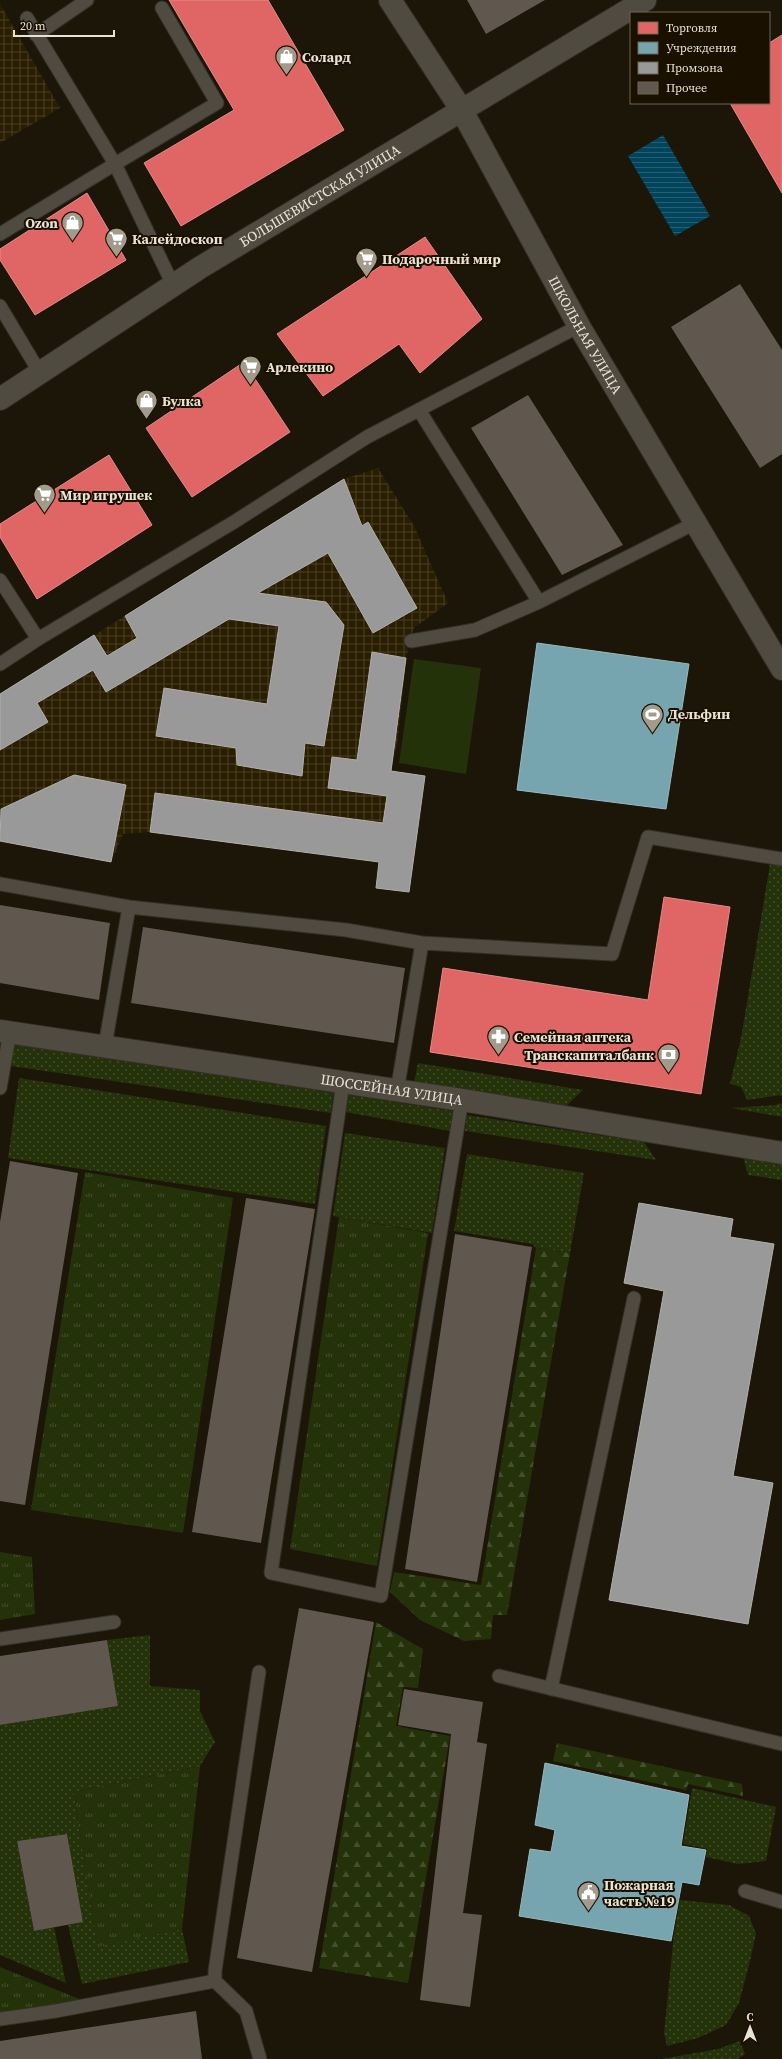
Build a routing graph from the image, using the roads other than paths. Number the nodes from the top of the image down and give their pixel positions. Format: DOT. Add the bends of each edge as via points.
graph roads {
  1 [pos="390,0"];
  2 [pos="645,0"];
  3 [pos="78,2"];
  4 [pos="162,8"];
  5 [pos="26,18"];
  6 [pos="36,35"];
  7 [pos="460,109"];
  8 [pos="114,164"];
  9 [pos="0,234"];
  10 [pos="173,285"];
  11 [pos="0,306"];
  12 [pos="579,326"];
  13 [pos="40,374"];
  14 [pos="0,400"];
  15 [pos="420,410"];
  16 [pos="695,523"];
  17 [pos="0,580"];
  18 [pos="539,602"];
  19 [pos="38,639"];
  20 [pos="411,641"];
  21 [pos="0,664"];
  22 [pos="782,669"];
  23 [pos="782,859"];
  24 [pos="0,884"];
  25 [pos="129,907"];
  26 [pos="422,943"];
  27 [pos="5,1031"];
  28 [pos="105,1046"];
  29 [pos="343,1083"];
  30 [pos="0,1088"];
  31 [pos="397,1091"];
  32 [pos="462,1100"];
  33 [pos="782,1153"];
  34 [pos="634,1298"];
  35 [pos="114,1622"];
  36 [pos="0,1639"];
  37 [pos="259,1672"];
  38 [pos="499,1676"];
  39 [pos="551,1689"];
  40 [pos="782,1744"];
  41 [pos="745,1891"];
  42 [pos="782,1902"];
  43 [pos="216,1981"];
  44 [pos="0,2019"];
  45 [pos="260,2059"];
  1 -- 7 [label="street, ШКОЛЬНАЯ УЛИЦА"];
  2 -- 7 [label="street, БОЛЬШЕВИСТСКАЯ УЛИЦА"];
  3 -- 6 [label="lane"];
  4 -- 8 [label="lane" via="217,103"];
  5 -- 6 [label="lane"];
  6 -- 8 [label="lane"];
  7 -- 10 [label="street, БОЛЬШЕВИСТСКАЯ УЛИЦА"];
  7 -- 12 [label="street, ШКОЛЬНАЯ УЛИЦА"];
  8 -- 9 [label="lane"];
  8 -- 10 [label="lane"];
  10 -- 13 [label="street, БОЛЬШЕВИСТСКАЯ УЛИЦА"];
  11 -- 13 [label="lane"];
  12 -- 15 [label="lane"];
  12 -- 16 [label="street, ШКОЛЬНАЯ УЛИЦА"];
  13 -- 14 [label="street, БОЛЬШЕВИСТСКАЯ УЛИЦА"];
  15 -- 18 [label="lane"];
  15 -- 19 [label="lane" via="367,437 234,522"];
  16 -- 18 [label="lane"];
  16 -- 22 [label="street, ШКОЛЬНАЯ УЛИЦА"];
  17 -- 19 [label="lane"];
  18 -- 20 [label="lane" via="475,630"];
  19 -- 21 [label="lane"];
  23 -- 26 [label="lane" via="648,837 612,954"];
  24 -- 25 [label="lane"];
  25 -- 26 [label="lane" via="346,930"];
  25 -- 28 [label="lane"];
  26 -- 31 [label="lane"];
  27 -- 28 [label="street, ШОССЕЙНАЯ УЛИЦА"];
  27 -- 30 [label="lane"];
  28 -- 29 [label="street, ШОССЕЙНАЯ УЛИЦА"];
  29 -- 31 [label="street, ШОССЕЙНАЯ УЛИЦА"];
  29 -- 32 [label="lane" via="271,1573 381,1596"];
  31 -- 32 [label="street, ШОССЕЙНАЯ УЛИЦА"];
  32 -- 33 [label="street, ШОССЕЙНАЯ УЛИЦА"];
  34 -- 39 [label="lane"];
  35 -- 36 [label="lane"];
  37 -- 43 [label="lane" via="215,1971"];
  38 -- 39 [label="lane"];
  39 -- 40 [label="lane"];
  41 -- 42 [label="lane"];
  43 -- 44 [label="lane"];
  43 -- 45 [label="lane" via="246,2011"];
}
